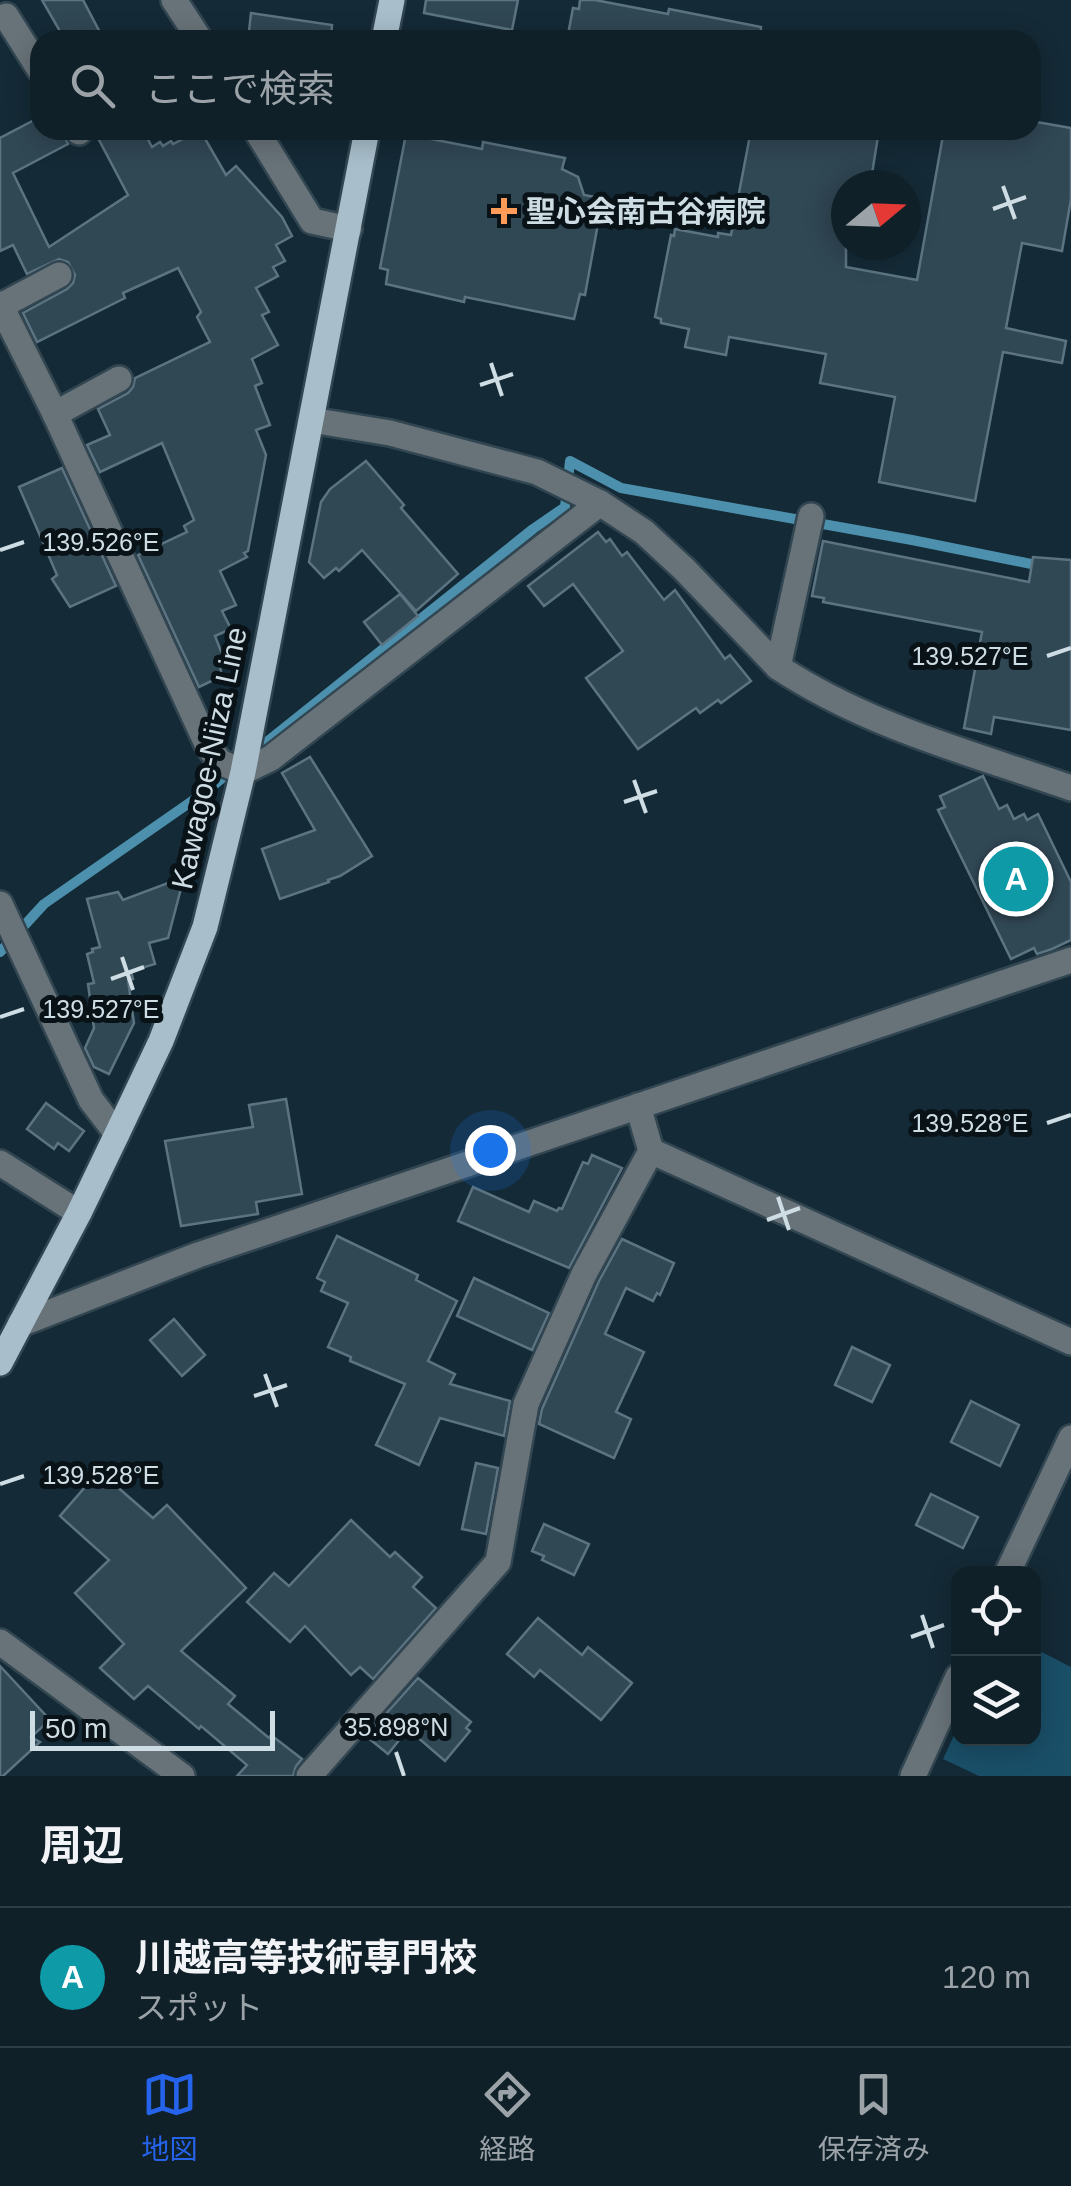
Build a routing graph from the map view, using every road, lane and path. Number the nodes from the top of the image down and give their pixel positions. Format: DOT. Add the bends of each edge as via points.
graph roads {
  1 [pos="174,0"];
  2 [pos="392,0"];
  3 [pos="9,13"];
  4 [pos="194,30"];
  5 [pos="386,30"];
  6 [pos="30,52"];
  7 [pos="262,140"];
  8 [pos="365,140"];
  9 [pos="349,229"];
  10 [pos="60,274"];
  11 [pos="0,305"];
  12 [pos="119,379"];
  13 [pos="55,414"];
  14 [pos="312,420"];
  15 [pos="600,503"];
  16 [pos="811,516"];
  17 [pos="778,667"];
  18 [pos="243,772"];
  19 [pos="1071,788"];
  20 [pos="0,904"];
  21 [pos="1071,960"];
  22 [pos="638,1106"];
  23 [pos="118,1134"];
  24 [pos="652,1151"];
  25 [pos="0,1163"];
  26 [pos="79,1213"];
  27 [pos="20,1324"];
  28 [pos="1071,1342"];
  29 [pos="0,1363"];
  30 [pos="1071,1438"];
  31 [pos="1011,1566"];
  32 [pos="0,1642"];
  33 [pos="951,1692"];
  34 [pos="182,1776"];
  35 [pos="309,1776"];
  36 [pos="912,1776"];
  1 -- 4 [label="street"];
  2 -- 5 [label="main road"];
  3 -- 6 [label="street"];
  7 -- 9 [label="street" via="312,221"];
  8 -- 9 [label="main road, Kawagoe-Niiza Line"];
  9 -- 14 [label="main road, Kawagoe-Niiza Line"];
  10 -- 11 [label="street"];
  11 -- 13 [label="street"];
  12 -- 13 [label="street"];
  13 -- 18 [label="street" via="208,746 220,762"];
  14 -- 15 [label="street" via="537,472"];
  14 -- 18 [label="main road, Kawagoe-Niiza Line"];
  15 -- 17 [label="street" via="644,532"];
  15 -- 18 [label="street" via="271,758"];
  16 -- 17 [label="street"];
  17 -- 19 [label="street" via="877,720"];
  18 -- 23 [label="main road, Kawagoe-Niiza Line" via="205,927"];
  20 -- 23 [label="street" via="90,1100"];
  21 -- 22 [label="street"];
  22 -- 24 [label="street"];
  22 -- 27 [label="street" via="198,1254"];
  23 -- 26 [label="main road, Kawagoe-Niiza Line"];
  24 -- 28 [label="street"];
  24 -- 35 [label="street" via="584,1274 526,1404 498,1562"];
  25 -- 26 [label="street"];
  26 -- 27 [label="main road, Kawagoe-Niiza Line"];
  27 -- 29 [label="main road, Kawagoe-Niiza Line"];
  30 -- 31 [label="street"];
  32 -- 34 [label="street"];
  33 -- 36 [label="street"];
}
